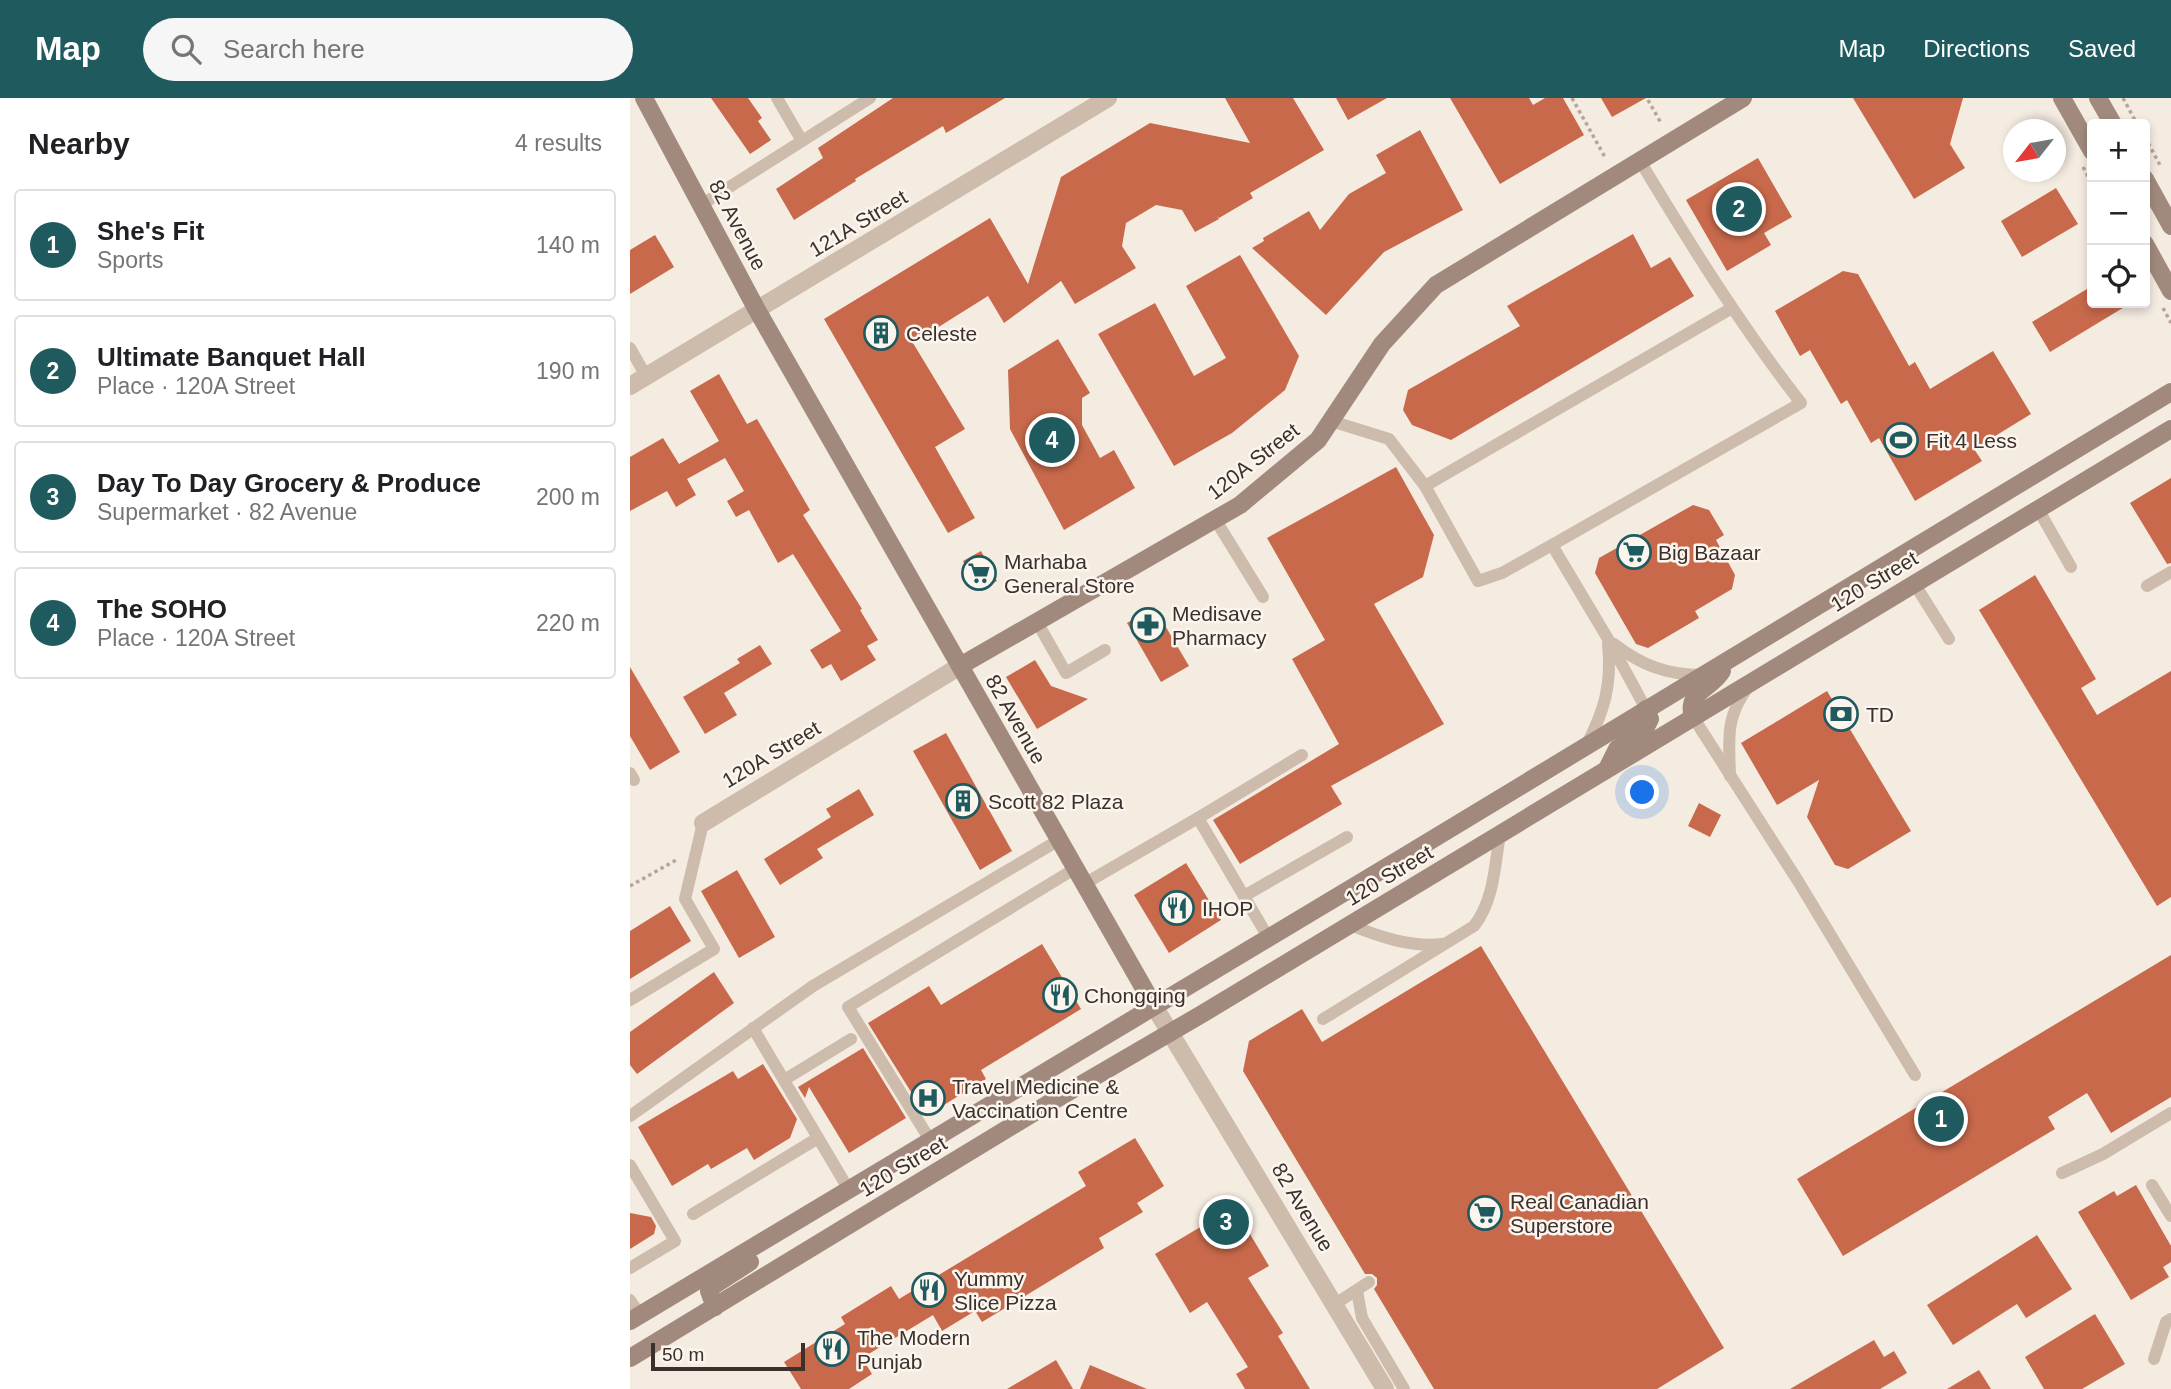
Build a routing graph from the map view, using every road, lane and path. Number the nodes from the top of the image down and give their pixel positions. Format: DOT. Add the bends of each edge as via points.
graph roads {
  1 [pos="644,98"];
  2 [pos="777,98"];
  3 [pos="870,98"];
  4 [pos="1108,98"];
  5 [pos="1572,98"];
  6 [pos="1743,98"];
  7 [pos="2062,98"];
  8 [pos="2098,98"];
  9 [pos="2123,98"];
  10 [pos="1648,100"];
  11 [pos="2110,119"];
  12 [pos="2134,119"];
  13 [pos="1661,122"];
  14 [pos="802,141"];
  15 [pos="2087,142"];
  16 [pos="2150,146"];
  17 [pos="1606,161"];
  18 [pos="1640,161"];
  19 [pos="2164,172"];
  20 [pos="2147,182"];
  21 [pos="701,205"];
  22 [pos="2171,226"];
  23 [pos="2146,245"];
  24 [pos="2171,291"];
  25 [pos="1732,309"];
  26 [pos="757,310"];
  27 [pos="630,348"];
  28 [pos="646,376"];
  29 [pos="630,386"];
  30 [pos="2171,392"];
  31 [pos="1331,421"];
  32 [pos="2171,429"];
  33 [pos="1425,486"];
  34 [pos="2038,509"];
  35 [pos="1215,519"];
  36 [pos="1552,545"];
  37 [pos="2071,567"];
  38 [pos="2171,572"];
  39 [pos="1914,583"];
  40 [pos="2147,586"];
  41 [pos="1263,597"];
  42 [pos="1037,622"];
  43 [pos="1608,639"];
  44 [pos="1949,639"];
  45 [pos="1105,650"];
  46 [pos="1729,658"];
  47 [pos="960,666"];
  48 [pos="1702,675"];
  49 [pos="1753,681"];
  50 [pos="1646,709"];
  51 [pos="1693,717"];
  52 [pos="1586,746"];
  53 [pos="1302,755"];
  54 [pos="1608,768"];
  55 [pos="1730,776"];
  56 [pos="1198,818"];
  57 [pos="703,823"];
  58 [pos="1500,834"];
  59 [pos="1347,836"];
  60 [pos="1059,839"];
  61 [pos="683,856"];
  62 [pos="1080,876"];
  63 [pos="630,886"];
  64 [pos="1244,896"];
  65 [pos="1350,925"];
  66 [pos="1268,937"];
  67 [pos="1446,944"];
  68 [pos="630,1000"];
  69 [pos="1154,1006"];
  70 [pos="1324,1019"];
  71 [pos="753,1028"];
  72 [pos="1171,1033"];
  73 [pos="851,1039"];
  74 [pos="1915,1075"];
  75 [pos="784,1080"];
  76 [pos="2171,1113"];
  77 [pos="630,1116"];
  78 [pos="818,1138"];
  79 [pos="930,1140"];
  80 [pos="630,1165"];
  81 [pos="2062,1173"];
  82 [pos="2152,1185"];
  83 [pos="849,1190"];
  84 [pos="694,1214"];
  85 [pos="2171,1216"];
  86 [pos="766,1240"];
  87 [pos="630,1268"];
  88 [pos="1370,1282"];
  89 [pos="1357,1291"];
  90 [pos="1335,1304"];
  91 [pos="715,1307"];
  92 [pos="633,1312"];
  93 [pos="2171,1319"];
  94 [pos="630,1358"];
  95 [pos="2154,1359"];
  96 [pos="1385,1389"];
  97 [pos="1404,1389"];
  1 -- 21 [label="main road, 82 Avenue"];
  2 -- 14 [label="lane"];
  3 -- 14 [label="lane"];
  4 -- 26 [label="street, 121A Street"];
  5 -- 17 [label="path"];
  6 -- 18 [label="main road, 120A Street"];
  7 -- 15 [label="main road"];
  8 -- 11 [label="main road"];
  9 -- 12 [label="path"];
  10 -- 13 [label="path"];
  14 -- 21 [label="lane"];
  16 -- 19 [label="path"];
  18 -- 25 [label="lane"];
  18 -- 31 [label="main road, 120A Street" via="1436,285 1382,344"];
  20 -- 22 [label="main road"];
  21 -- 26 [label="main road, 82 Avenue"];
  23 -- 24 [label="main road"];
  25 -- 33 [label="lane"];
  25 -- 36 [label="lane" via="1801,403"];
  26 -- 28 [label="street, 121A Street"];
  26 -- 47 [label="main road, 82 Avenue"];
  27 -- 28 [label="lane"];
  28 -- 29 [label="street, 121A Street"];
  30 -- 46 [label="main road, 120 Street"];
  31 -- 33 [label="lane" via="1389,439"];
  31 -- 35 [label="main road, 120A Street" via="1318,440 1240,505"];
  32 -- 34 [label="main road, 120 Street"];
  33 -- 36 [label="lane" via="1478,581"];
  34 -- 37 [label="lane"];
  34 -- 39 [label="main road, 120 Street"];
  35 -- 41 [label="lane"];
  35 -- 42 [label="main road, 120A Street"];
  36 -- 43 [label="lane"];
  38 -- 40 [label="lane"];
  39 -- 44 [label="lane"];
  39 -- 49 [label="main road, 120 Street"];
  42 -- 45 [label="lane" via="1066,673"];
  42 -- 47 [label="main road, 120A Street"];
  43 -- 48 [label="lane" via="1647,664 1678,675"];
  43 -- 50 [label="lane"];
  43 -- 52 [label="lane" via="1606,695"];
  46 -- 48 [label="main road, 120 Street"];
  46 -- 51 [label="main road" via="1718,677 1693,699"];
  47 -- 57 [label="street, 120A Street"];
  47 -- 60 [label="main road, 82 Avenue"];
  48 -- 50 [label="main road, 120 Street"];
  49 -- 51 [label="main road, 120 Street"];
  49 -- 55 [label="lane" via="1729,722"];
  50 -- 52 [label="main road, 120 Street"];
  50 -- 54 [label="main road" via="1650,719 1646,727 1617,749"];
  51 -- 54 [label="main road, 120 Street"];
  51 -- 55 [label="lane"];
  52 -- 66 [label="main road, 120 Street"];
  53 -- 56 [label="lane"];
  54 -- 58 [label="main road, 120 Street"];
  55 -- 74 [label="lane"];
  56 -- 62 [label="lane"];
  56 -- 64 [label="lane"];
  57 -- 68 [label="lane" via="685,899 714,949"];
  58 -- 65 [label="main road, 120 Street"];
  58 -- 67 [label="lane" via="1482,916"];
  59 -- 64 [label="lane"];
  60 -- 62 [label="main road, 82 Avenue"];
  60 -- 71 [label="lane" via="813,986"];
  61 -- 63 [label="path"];
  62 -- 69 [label="main road, 82 Avenue"];
  62 -- 79 [label="lane" via="848,1007"];
  64 -- 66 [label="lane"];
  65 -- 67 [label="lane" via="1380,937"];
  65 -- 72 [label="main road, 120 Street"];
  66 -- 69 [label="main road, 120 Street"];
  67 -- 70 [label="lane"];
  69 -- 72 [label="street, 82 Avenue"];
  69 -- 79 [label="main road, 120 Street"];
  71 -- 75 [label="lane"];
  71 -- 77 [label="lane"];
  72 -- 90 [label="street, 82 Avenue"];
  72 -- 91 [label="main road, 120 Street"];
  73 -- 75 [label="lane"];
  75 -- 78 [label="lane"];
  76 -- 81 [label="lane"];
  78 -- 83 [label="lane"];
  78 -- 84 [label="lane"];
  79 -- 83 [label="main road, 120 Street"];
  80 -- 87 [label="lane" via="675,1241"];
  82 -- 85 [label="lane"];
  83 -- 86 [label="main road, 120 Street"];
  86 -- 91 [label="main road" via="760,1254 709,1291"];
  86 -- 92 [label="main road, 120 Street"];
  88 -- 89 [label="lane"];
  89 -- 90 [label="lane"];
  89 -- 97 [label="lane" via="1362,1318"];
  90 -- 96 [label="street, 82 Avenue"];
  91 -- 94 [label="main road, 120 Street"];
  93 -- 95 [label="lane"];
}
